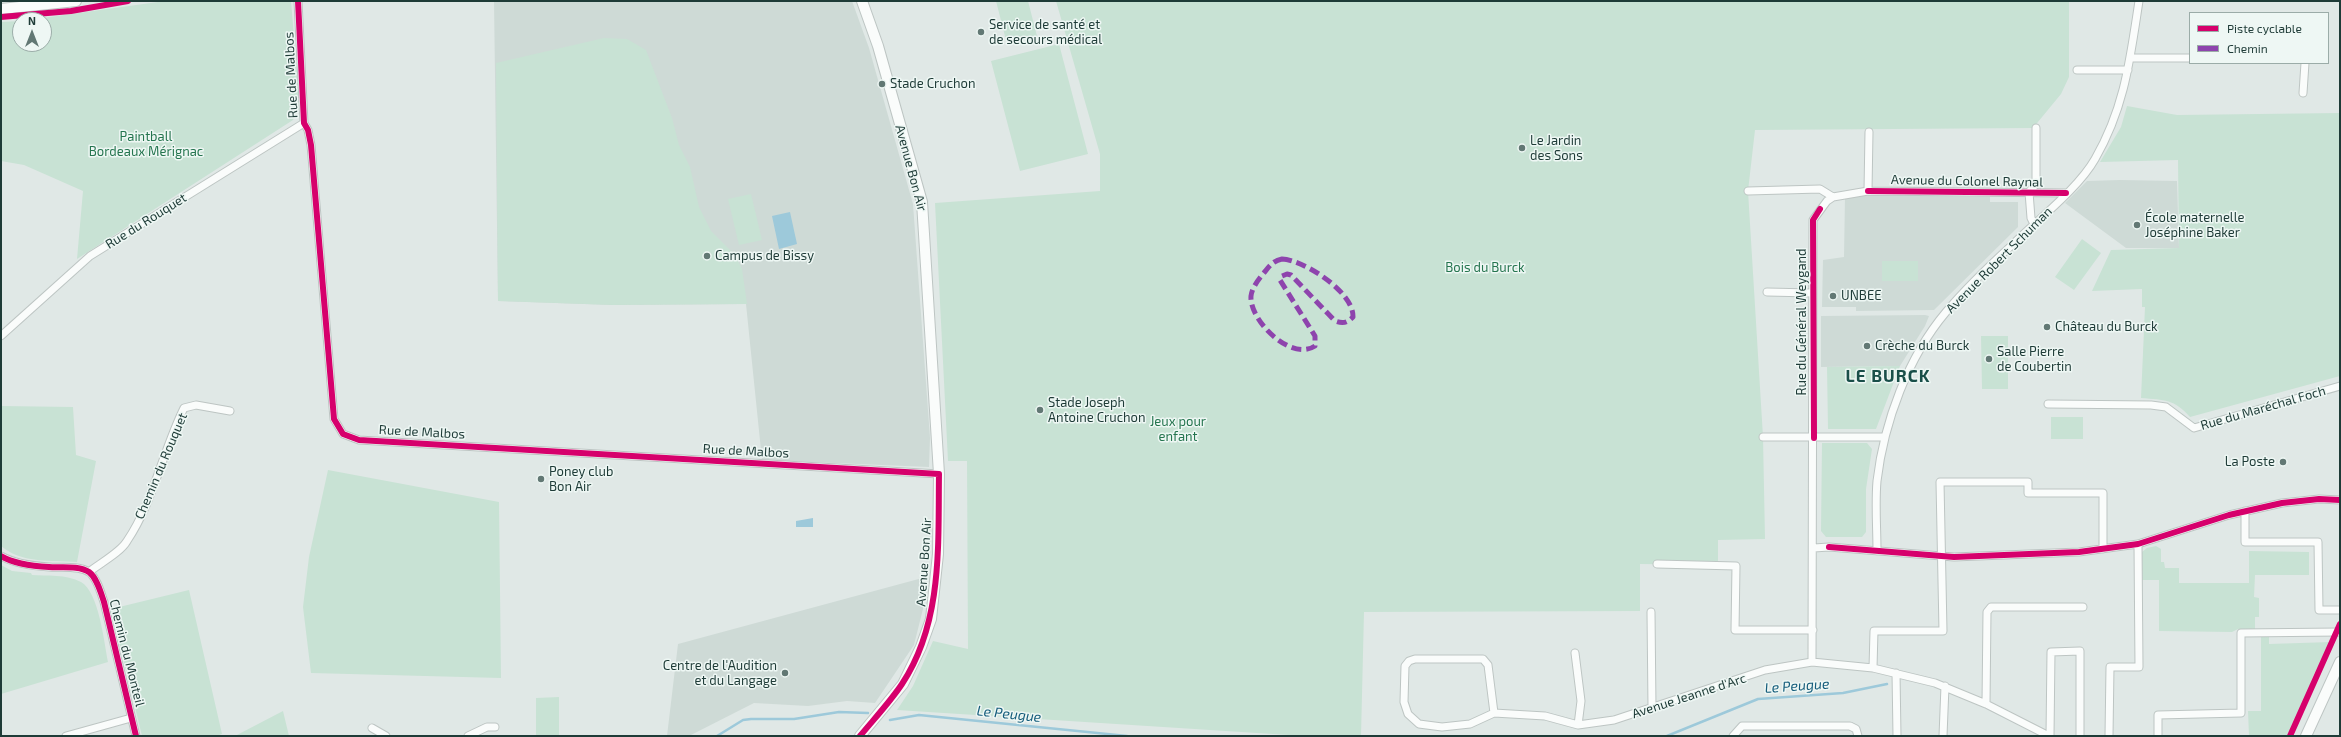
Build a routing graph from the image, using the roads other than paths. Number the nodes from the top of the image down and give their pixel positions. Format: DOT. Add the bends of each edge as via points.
graph roads {
  1 [pos="76,1"];
  2 [pos="298,1"];
  3 [pos="862,1"];
  4 [pos="2139,1"];
  5 [pos="1,9"];
  6 [pos="2130,58"];
  7 [pos="2189,58"];
  8 [pos="2305,64"];
  9 [pos="2077,70"];
  10 [pos="2128,70"];
  11 [pos="2303,94"];
  12 [pos="304,123"];
  13 [pos="2036,128"];
  14 [pos="1869,132"];
  15 [pos="1748,191"];
  16 [pos="1868,191"];
  17 [pos="2029,192"];
  18 [pos="2066,193"];
  19 [pos="1833,197"];
  20 [pos="2034,224"];
  21 [pos="1767,292"];
  22 [pos="1812,292"];
  23 [pos="1,336"];
  24 [pos="2340,386"];
  25 [pos="2048,404"];
  26 [pos="230,411"];
  27 [pos="1763,437"];
  28 [pos="1885,437"];
  29 [pos="1814,438"];
  30 [pos="938,474"];
  31 [pos="2340,500"];
  32 [pos="2245,511"];
  33 [pos="2138,544"];
  34 [pos="1814,548"];
  35 [pos="2103,549"];
  36 [pos="1877,551"];
  37 [pos="1,556"];
  38 [pos="1942,556"];
  39 [pos="1657,564"];
  40 [pos="89,572"];
  41 [pos="2083,607"];
  42 [pos="2340,610"];
  43 [pos="1651,612"];
  44 [pos="1813,630"];
  45 [pos="2340,632"];
  46 [pos="1575,653"];
  47 [pos="1812,662"];
  48 [pos="2340,662"];
  49 [pos="1873,668"];
  50 [pos="1896,673"];
  51 [pos="1945,686"];
  52 [pos="1986,704"];
  53 [pos="1652,708"];
  54 [pos="1494,713"];
  55 [pos="131,718"];
  56 [pos="1578,725"];
  57 [pos="495,727"];
  58 [pos="372,728"];
  59 [pos="66,736"];
  60 [pos="136,736"];
  61 [pos="386,736"];
  62 [pos="468,736"];
  63 [pos="860,736"];
  64 [pos="1733,736"];
  65 [pos="1858,736"];
  66 [pos="1897,736"];
  67 [pos="1943,736"];
  68 [pos="2049,736"];
  69 [pos="2080,736"];
  70 [pos="2109,736"];
  71 [pos="2158,736"];
  72 [pos="2306,736"];
  1 -- 5 [label="main road"];
  2 -- 12 [label="street, Rue de Malbos"];
  3 -- 30 [label="main road, Avenue Bon Air" via="878,46 922,202"];
  4 -- 6 [label="street, Avenue Robert Schuman"];
  6 -- 7 [label="street"];
  6 -- 10 [label="street, Avenue Robert Schuman"];
  8 -- 11 [label="street"];
  9 -- 10 [label="street"];
  10 -- 18 [label="street, Avenue Robert Schuman" via="2112,126 2094,161"];
  12 -- 23 [label="street, Rue du Rouquet" via="90,256"];
  12 -- 30 [label="street, Rue de Malbos" via="312,152 334,419 343,434 359,440"];
  13 -- 17 [label="street" via="2036,184"];
  14 -- 16 [label="street"];
  15 -- 19 [label="street" via="1820,189"];
  16 -- 17 [label="street, Avenue du Colonel Raynal"];
  16 -- 19 [label="street, Avenue du Colonel Raynal"];
  17 -- 18 [label="street, Avenue du Colonel Raynal"];
  17 -- 20 [label="street" via="2031,218"];
  18 -- 20 [label="street, Avenue Robert Schuman"];
  19 -- 22 [label="street, Rue du Général Weygand" via="1813,220"];
  20 -- 28 [label="street, Avenue Robert Schuman" via="1972,283 1934,328 1912,366"];
  21 -- 22 [label="street"];
  22 -- 29 [label="street, Rue du Général Weygand"];
  24 -- 25 [label="street, Rue du Maréchal Foch" via="2194,428 2166,407"];
  26 -- 40 [label="street, Chemin du Rouquet" via="196,405 184,408 173,430 150,497 127,543"];
  27 -- 29 [label="street"];
  28 -- 29 [label="street"];
  28 -- 36 [label="street, Avenue Robert Schuman" via="1877,481"];
  29 -- 34 [label="street, Rue du Général Weygand"];
  30 -- 63 [label="main road, Avenue Bon Air" via="938,554 931,619 921,647 902,684"];
  31 -- 32 [label="street" via="2319,499 2282,503"];
  32 -- 33 [label="street"];
  32 -- 42 [label="street" via="2245,542 2318,542 2319,610"];
  33 -- 35 [label="street"];
  33 -- 70 [label="street" via="2139,667 2110,667"];
  34 -- 36 [label="street"];
  34 -- 44 [label="street, Rue du Général Weygand"];
  35 -- 38 [label="street" via="2055,554"];
  35 -- 38 [label="street" via="2103,494 2028,494 2028,482 1940,482"];
  36 -- 38 [label="street"];
  37 -- 40 [label="street" via="27,565 77,568"];
  38 -- 49 [label="street" via="1943,631 1874,631"];
  39 -- 44 [label="street" via="1736,566 1736,630"];
  40 -- 55 [label="street, Chemin du Monteil" via="104,602"];
  41 -- 52 [label="street" via="1991,607 1987,612"];
  43 -- 53 [label="street"];
  44 -- 47 [label="street, Rue du Général Weygand"];
  45 -- 71 [label="street" via="2241,633 2241,713 2158,715"];
  46 -- 56 [label="street" via="1581,701"];
  47 -- 49 [label="street, Avenue Jeanne d'Arc"];
  47 -- 53 [label="street, Avenue Jeanne d'Arc" via="1765,670"];
  48 -- 72 [label="main road"];
  49 -- 50 [label="street, Avenue Jeanne d'Arc"];
  50 -- 51 [label="street, Avenue Jeanne d'Arc"];
  50 -- 66 [label="street"];
  51 -- 52 [label="street, Avenue Jeanne d'Arc"];
  51 -- 67 [label="street"];
  52 -- 68 [label="street, Avenue Jeanne d'Arc"];
  53 -- 56 [label="street, Avenue Jeanne d'Arc" via="1614,720"];
  54 -- 54 [label="street" via="1470,724 1442,727 1419,724 1408,714 1404,702 1405,666 1409,661 1415,660 1483,659 1488,665"];
  54 -- 56 [label="street" via="1544,716"];
  55 -- 59 [label="street"];
  55 -- 60 [label="street, Chemin du Monteil"];
  57 -- 62 [label="street" via="487,727"];
  58 -- 61 [label="street"];
  64 -- 65 [label="street" via="1742,726 1850,726 1856,729"];
  68 -- 69 [label="street" via="2051,652 2080,651"];
}
